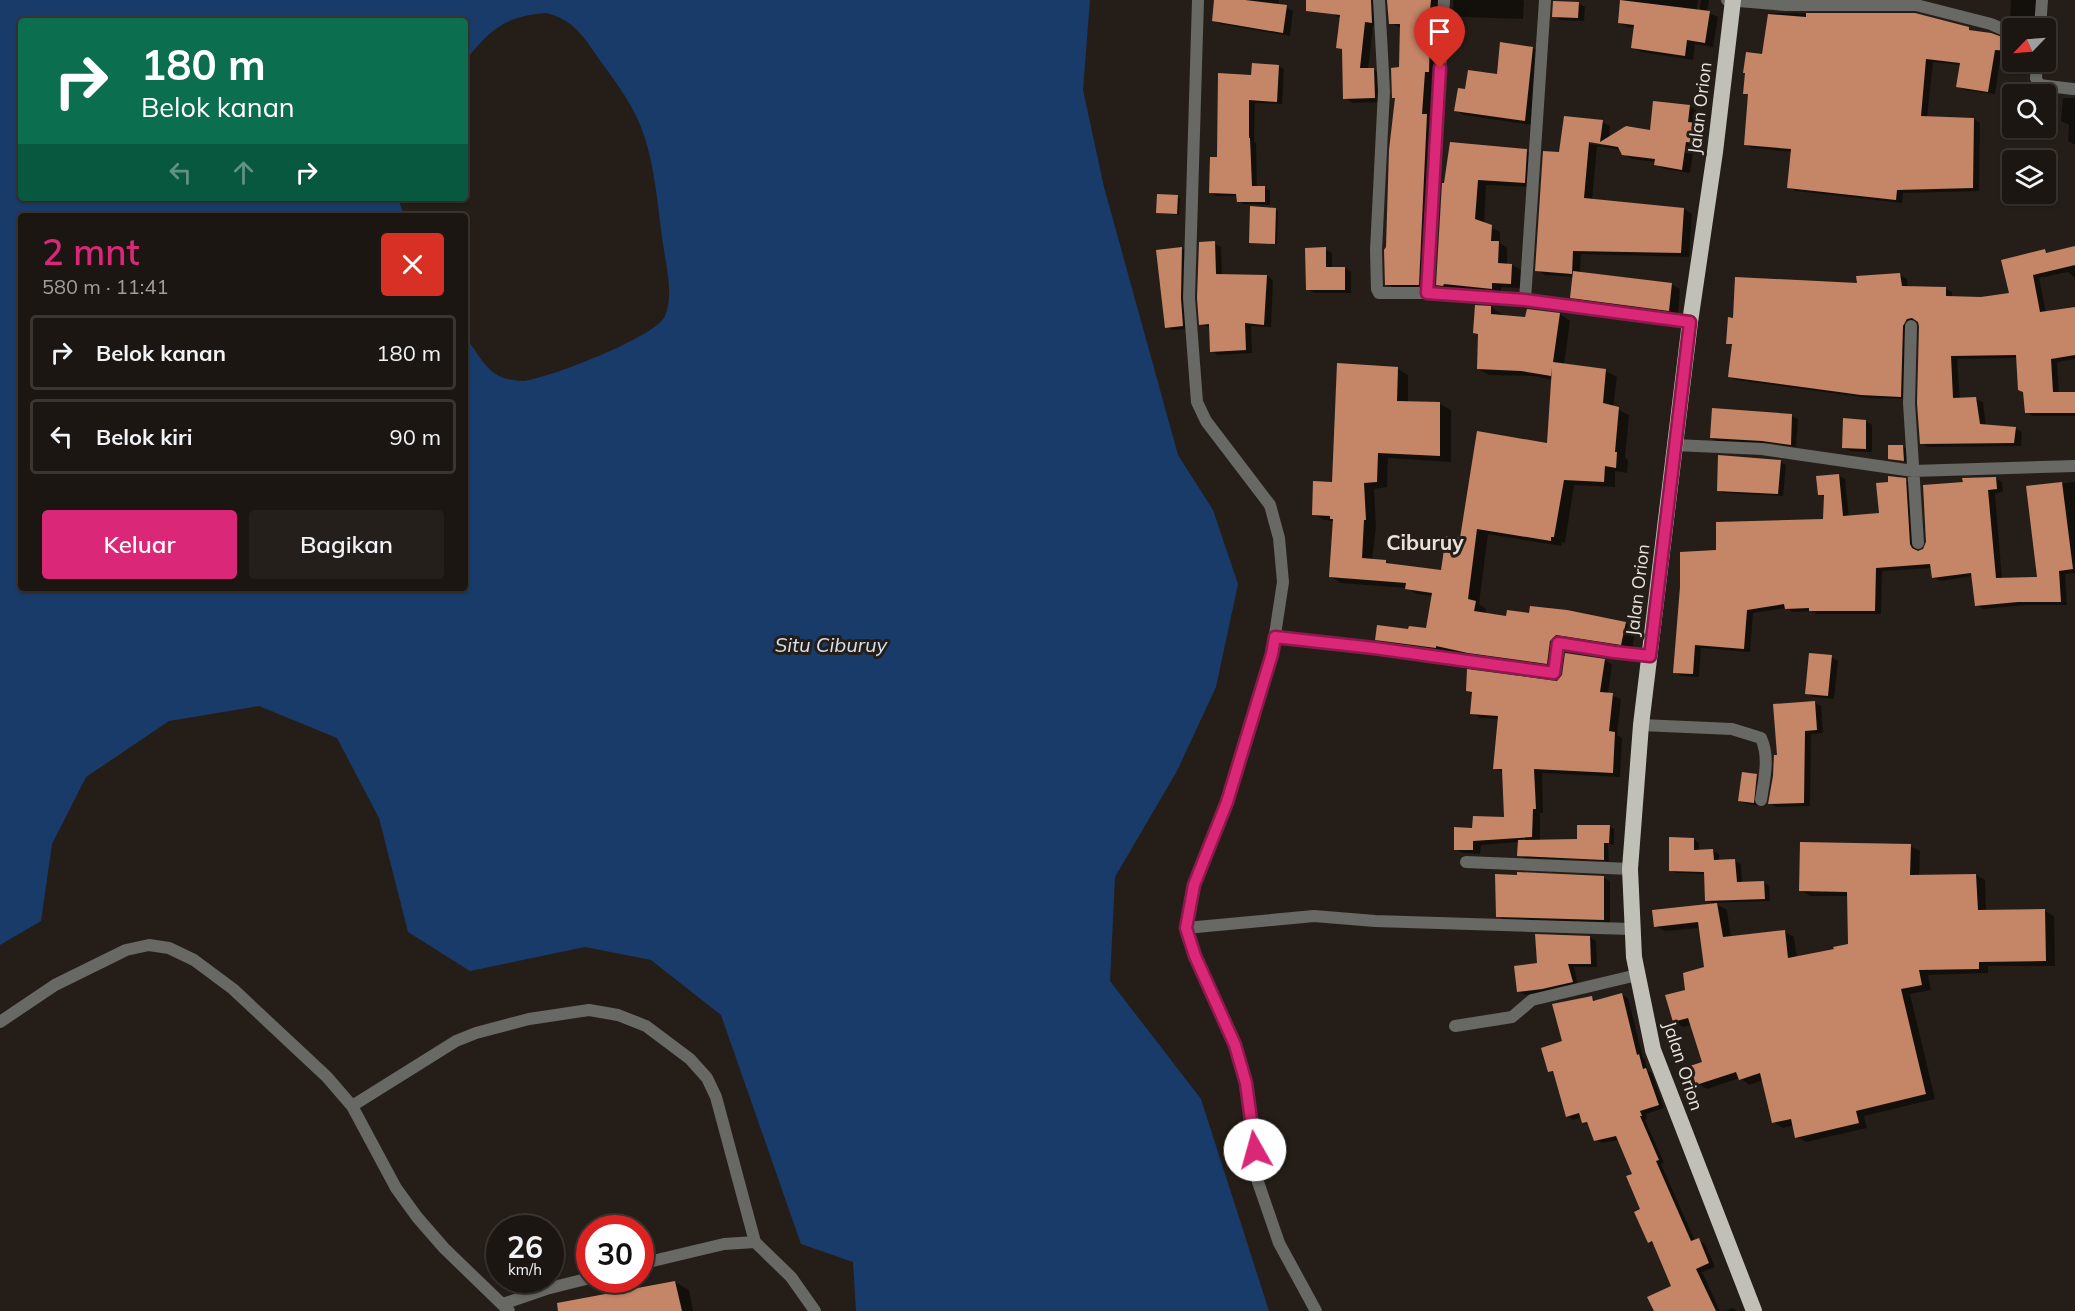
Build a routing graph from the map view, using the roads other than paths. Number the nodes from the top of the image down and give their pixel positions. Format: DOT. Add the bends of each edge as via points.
graph roads {
  1 [pos="1198,0"];
  2 [pos="1379,0"];
  3 [pos="1444,0"];
  4 [pos="1545,0"];
  5 [pos="1730,0"];
  6 [pos="2042,0"];
  7 [pos="2041,18"];
  8 [pos="2002,29"];
  9 [pos="2036,72"];
  10 [pos="2073,89"];
  11 [pos="1427,293"];
  12 [pos="1525,300"];
  13 [pos="1690,322"];
  14 [pos="1911,326"];
  15 [pos="1675,445"];
  16 [pos="2075,466"];
  17 [pos="1913,471"];
  18 [pos="1918,543"];
  19 [pos="1275,637"];
  20 [pos="1650,656"];
  21 [pos="1641,725"];
  22 [pos="1761,800"];
  23 [pos="1466,861"];
  24 [pos="1630,869"];
  25 [pos="1186,928"];
  26 [pos="1631,929"];
  27 [pos="1637,975"];
  28 [pos="0,1022"];
  29 [pos="1455,1026"];
  30 [pos="352,1106"];
  31 [pos="755,1242"];
  32 [pos="654,1261"];
  33 [pos="576,1281"];
  34 [pos="506,1307"];
  35 [pos="814,1311"];
  36 [pos="1316,1311"];
  37 [pos="1754,1311"];
  1 -- 19 [label="street" via="1189,298 1197,402 1206,421 1270,506 1280,538 1283,582"];
  2 -- 11 [label="street" via="1384,91 1377,289 1380,293"];
  3 -- 11 [label="street"];
  4 -- 12 [label="street"];
  5 -- 8 [label="street" via="1916,5"];
  5 -- 13 [label="highway, Jalan Orion" via="1715,152"];
  6 -- 7 [label="street"];
  9 -- 10 [label="street" via="2039,85"];
  11 -- 12 [label="street"];
  12 -- 13 [label="street"];
  13 -- 15 [label="highway, Jalan Orion"];
  14 -- 17 [label="street" via="1909,403"];
  15 -- 17 [label="street" via="1762,449"];
  15 -- 20 [label="highway, Jalan Orion"];
  16 -- 17 [label="street"];
  17 -- 18 [label="street"];
  19 -- 20 [label="street" via="1554,673 1558,643"];
  19 -- 25 [label="street" via="1227,802 1194,885"];
  20 -- 21 [label="highway, Jalan Orion"];
  21 -- 22 [label="street" via="1732,729 1761,738 1767,766"];
  21 -- 24 [label="highway, Jalan Orion"];
  23 -- 24 [label="street"];
  24 -- 26 [label="highway, Jalan Orion"];
  25 -- 26 [label="street" via="1314,916"];
  25 -- 36 [label="street" via="1238,1054 1246,1083 1258,1182 1279,1243"];
  26 -- 27 [label="highway, Jalan Orion"];
  27 -- 29 [label="street" via="1532,1000 1512,1017"];
  27 -- 37 [label="highway, Jalan Orion" via="1653,1050"];
  28 -- 30 [label="street" via="55,985 126,950 149,945 169,948 194,960 233,989 327,1077"];
  30 -- 31 [label="street" via="441,1048 476,1033 529,1019 589,1010 618,1015 646,1026 690,1059 707,1078 716,1097"];
  30 -- 34 [label="street" via="396,1188 444,1248"];
  31 -- 32 [label="street" via="724,1244"];
  31 -- 35 [label="street" via="791,1277"];
  33 -- 34 [label="street" via="546,1288"];
}
